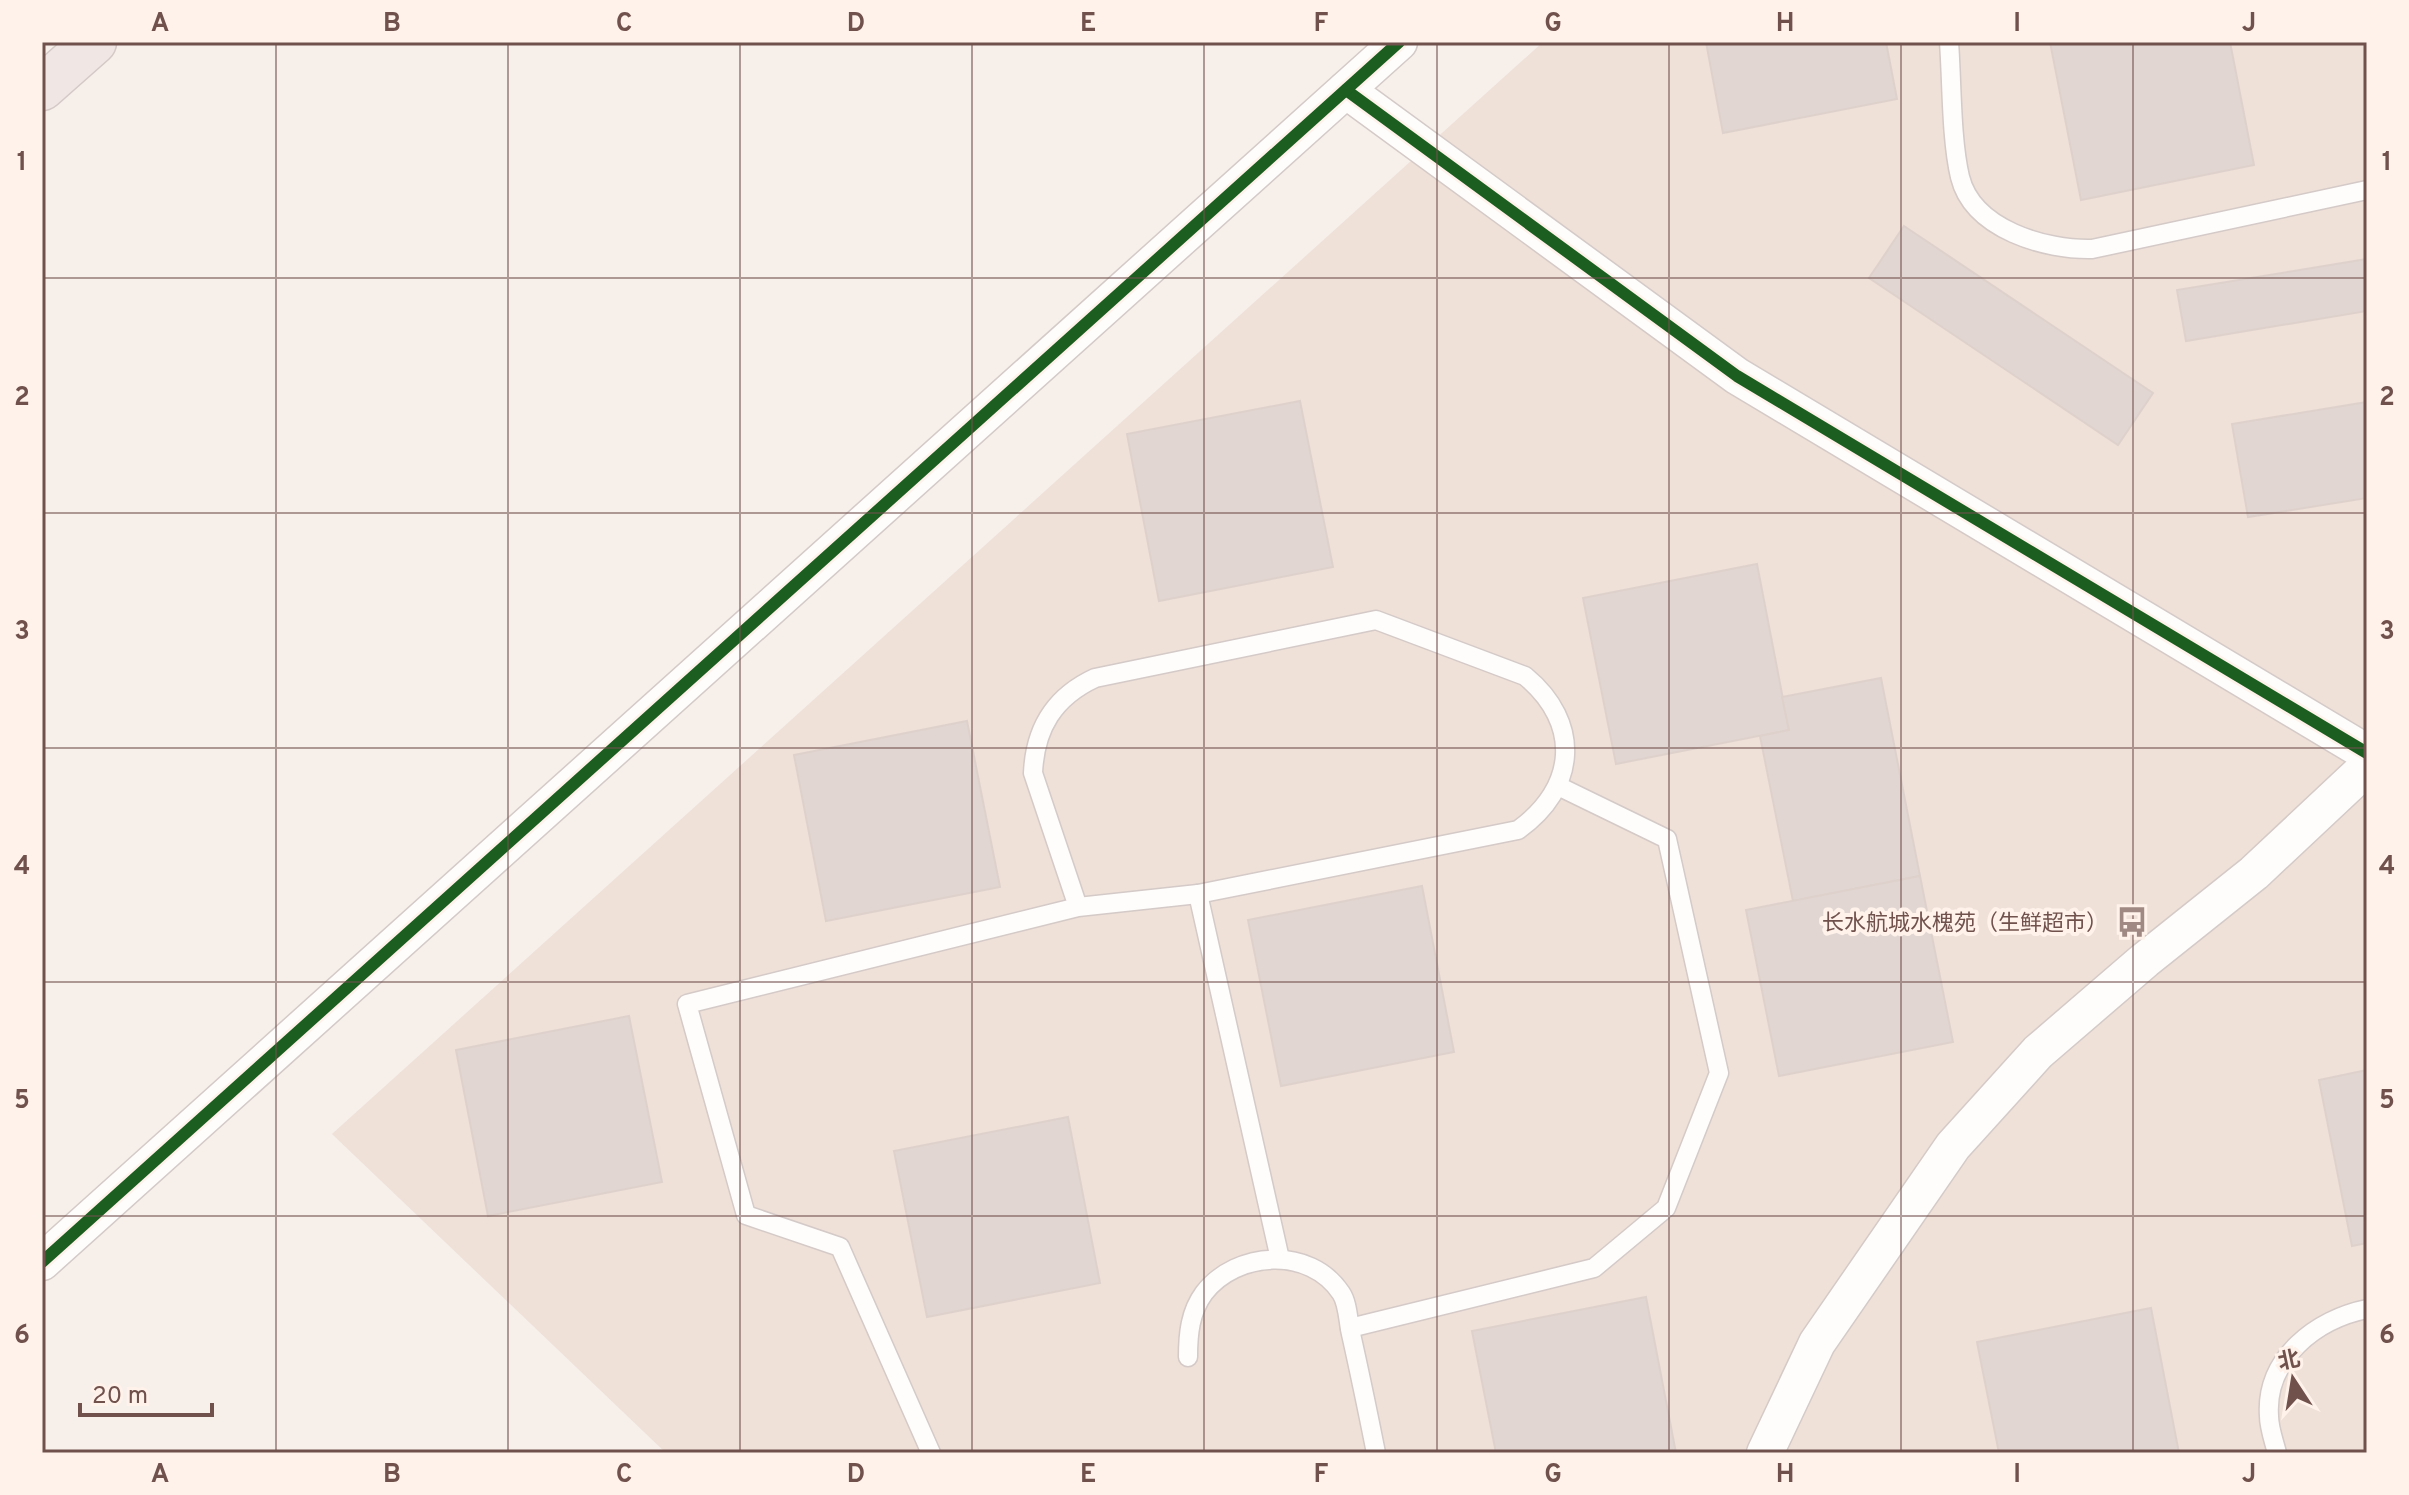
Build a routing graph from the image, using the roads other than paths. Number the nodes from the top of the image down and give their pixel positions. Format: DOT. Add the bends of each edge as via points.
graph roads {
  1 [pos="94,42"];
  2 [pos="1399,42"];
  3 [pos="1949,42"];
  4 [pos="42,88"];
  5 [pos="1346,90"];
  6 [pos="2367,190"];
  7 [pos="2367,753"];
  8 [pos="2367,767"];
  9 [pos="1558,786"];
  10 [pos="1198,894"];
  11 [pos="1078,907"];
  12 [pos="1280,1259"];
  13 [pos="42,1262"];
  14 [pos="2367,1309"];
  15 [pos="1350,1328"];
  16 [pos="1188,1357"];
  17 [pos="931,1453"];
  18 [pos="1376,1453"];
  19 [pos="1765,1453"];
  20 [pos="2277,1453"];
  1 -- 4 [label="highway"];
  2 -- 5 [label="street"];
  3 -- 6 [label="lane" via="1960,180 1993,220 2040,245 2092,249"];
  5 -- 7 [label="street" via="1737,376"];
  5 -- 13 [label="street"];
  8 -- 19 [label="street" via="2254,873 2038,1052 1953,1146 1817,1343"];
  9 -- 10 [label="lane" via="1548,803 1518,830"];
  9 -- 11 [label="lane" via="1564,767 1563,726 1542,690 1506,667 1376,620 1114,672 1077,686 1062,698 1040,731 1034,752 1033,773"];
  9 -- 15 [label="lane" via="1667,839 1719,1073 1666,1208 1594,1268"];
  10 -- 11 [label="lane"];
  10 -- 12 [label="lane"];
  11 -- 17 [label="lane" via="687,1004 746,1215 840,1247"];
  12 -- 15 [label="lane" via="1317,1271 1331,1282 1343,1295"];
  12 -- 16 [label="lane" via="1237,1267 1203,1294 1193,1313"];
  14 -- 20 [label="lane" via="2321,1324 2286,1358 2269,1415"];
  15 -- 18 [label="lane"];
}
